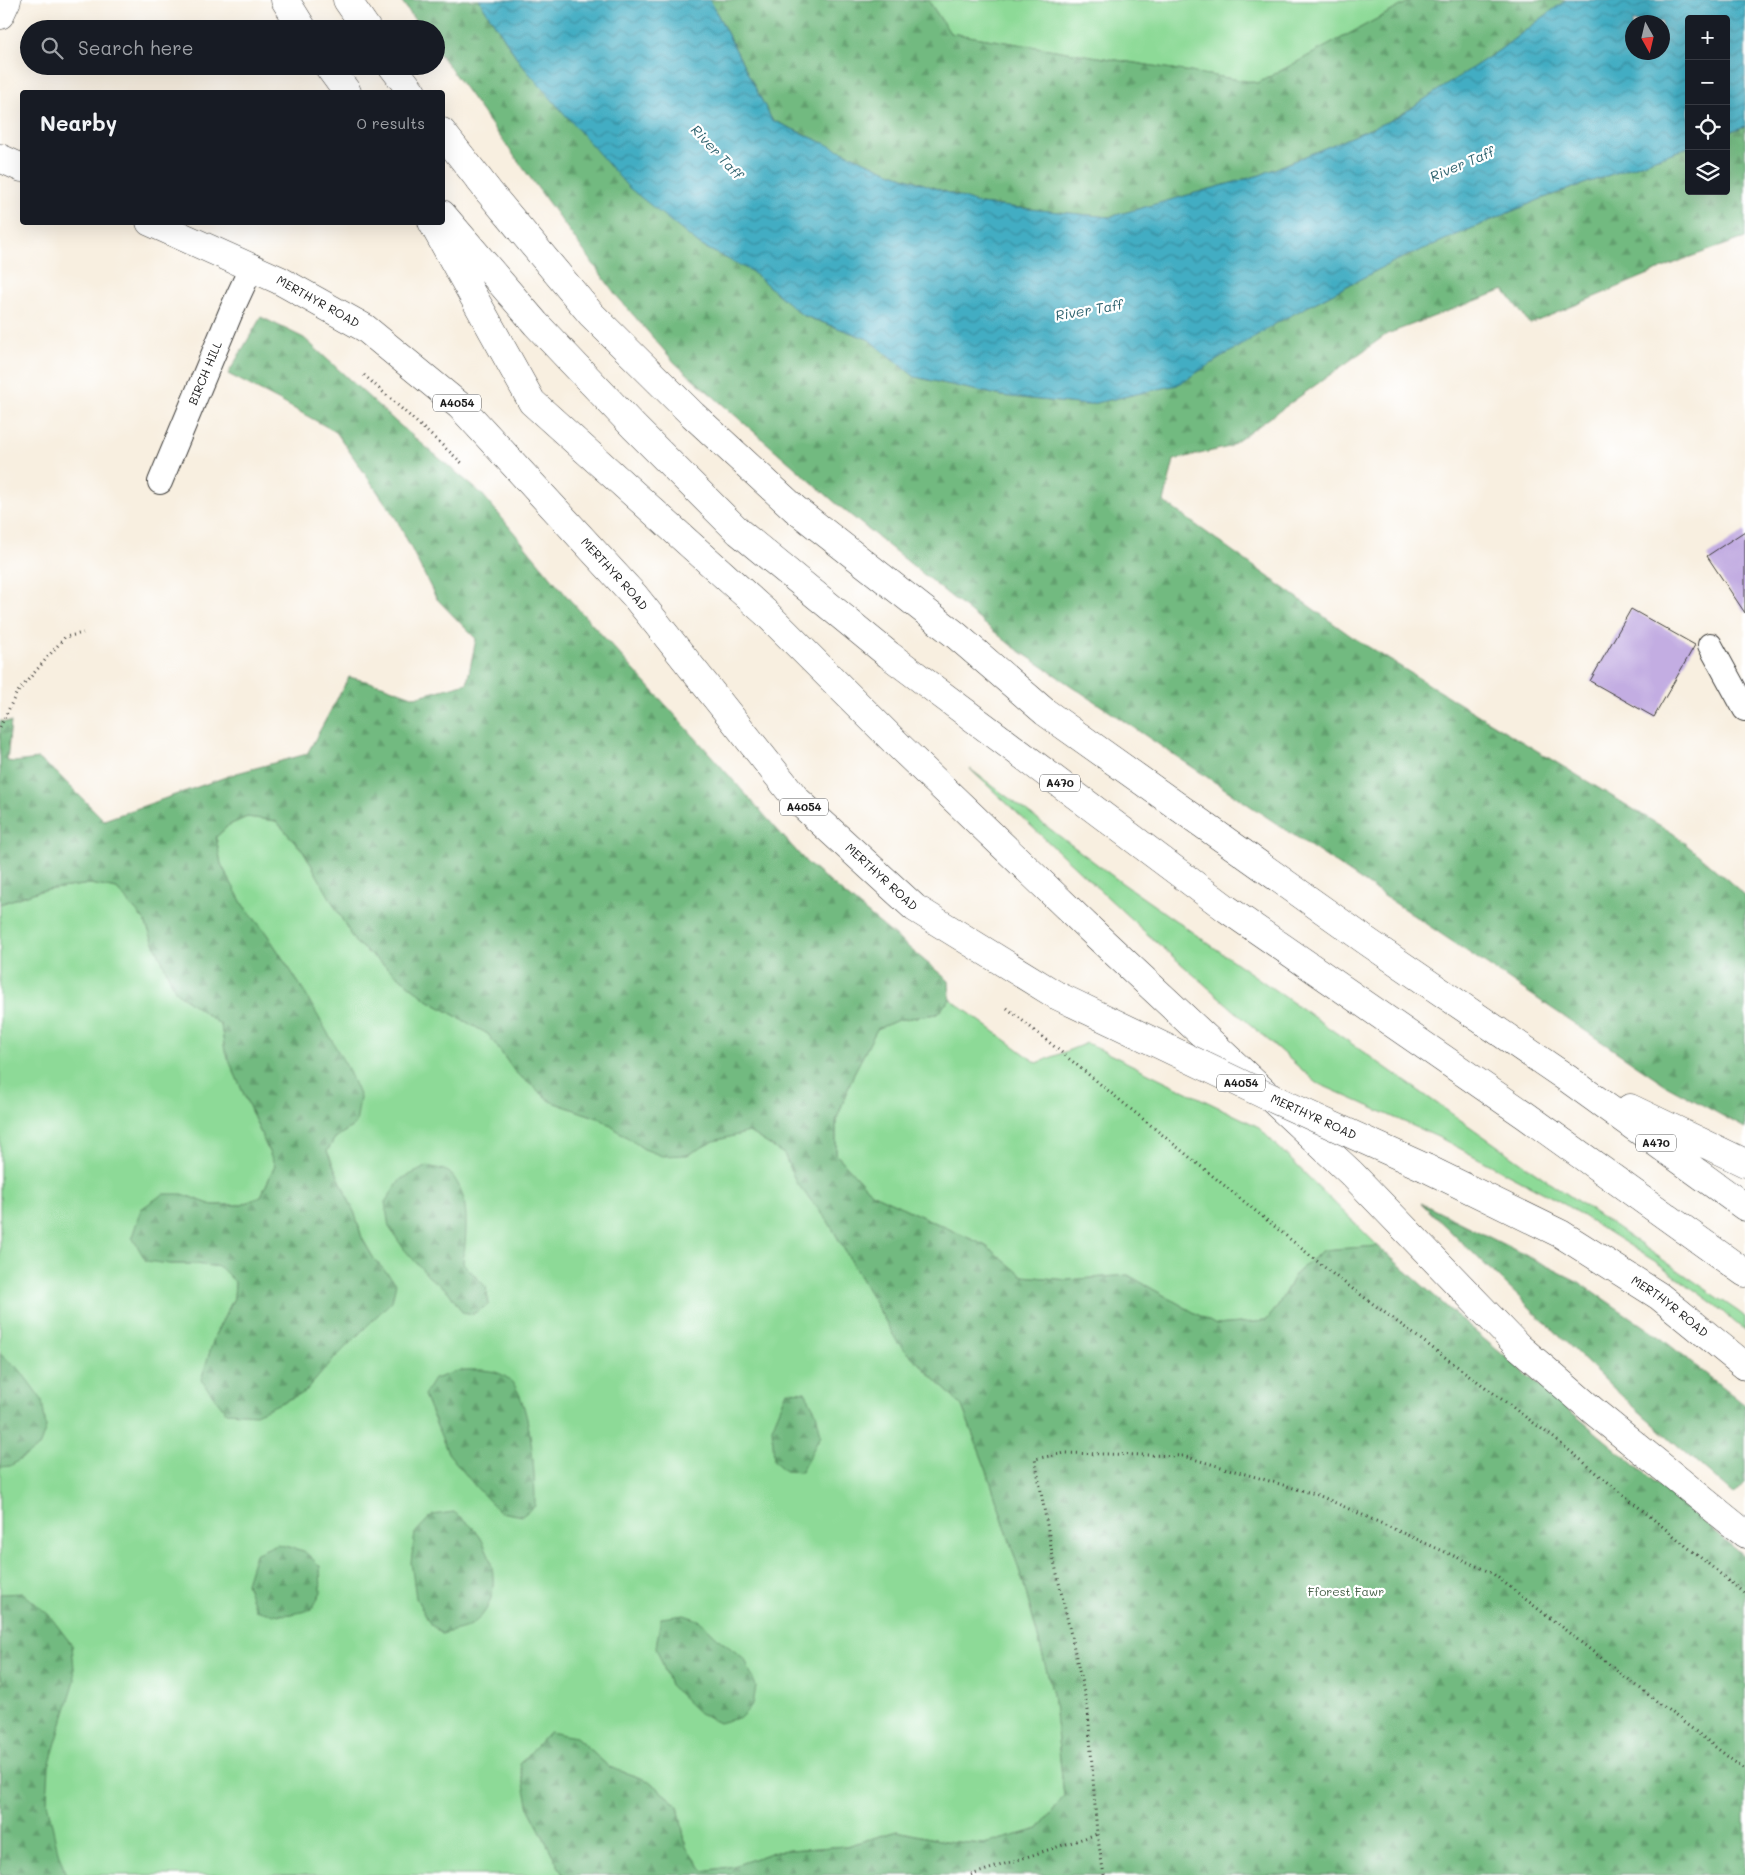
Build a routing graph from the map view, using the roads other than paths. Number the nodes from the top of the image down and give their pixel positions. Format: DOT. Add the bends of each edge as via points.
graph roads {
  1 [pos="7,0"];
  2 [pos="285,0"];
  3 [pos="348,0"];
  4 [pos="0,15"];
  5 [pos="297,20"];
  6 [pos="361,20"];
  7 [pos="335,75"];
  8 [pos="399,75"];
  9 [pos="346,90"];
  10 [pos="410,90"];
  11 [pos="445,136"];
  12 [pos="0,158"];
  13 [pos="20,167"];
  14 [pos="445,218"];
  15 [pos="157,225"];
  16 [pos="434,225"];
  17 [pos="252,266"];
  18 [pos="160,482"];
  19 [pos="1710,644"];
  20 [pos="1745,709"];
  21 [pos="1568,1079"];
  22 [pos="1745,1163"];
  23 [pos="1745,1207"];
  24 [pos="1745,1273"];
  25 [pos="1745,1366"];
  26 [pos="1745,1534"];
  1 -- 4 [label="main road"];
  2 -- 5 [label="main road"];
  3 -- 6 [label="main road"];
  7 -- 9 [label="main road"];
  8 -- 10 [label="main road"];
  11 -- 21 [label="main road, A470" via="591,314 693,415 795,509 957,636 1045,712 1368,942"];
  12 -- 13 [label="main road"];
  14 -- 24 [label="main road, A470" via="536,324 732,525 889,655 1227,909 1525,1115"];
  15 -- 17 [label="main road, MERTHYR ROAD / A4054"];
  16 -- 26 [label="main road" via="532,402 766,613 1097,936 1351,1172 1519,1347"];
  17 -- 18 [label="lane, BIRCH HILL"];
  17 -- 25 [label="main road, MERTHYR ROAD / A4054, bridge" via="365,328 460,406 634,595 797,800 915,908 1056,995 1561,1234 1659,1296"];
  19 -- 20 [label="lane"];
  21 -- 22 [label="main road"];
  21 -- 23 [label="main road, A470"];
}
